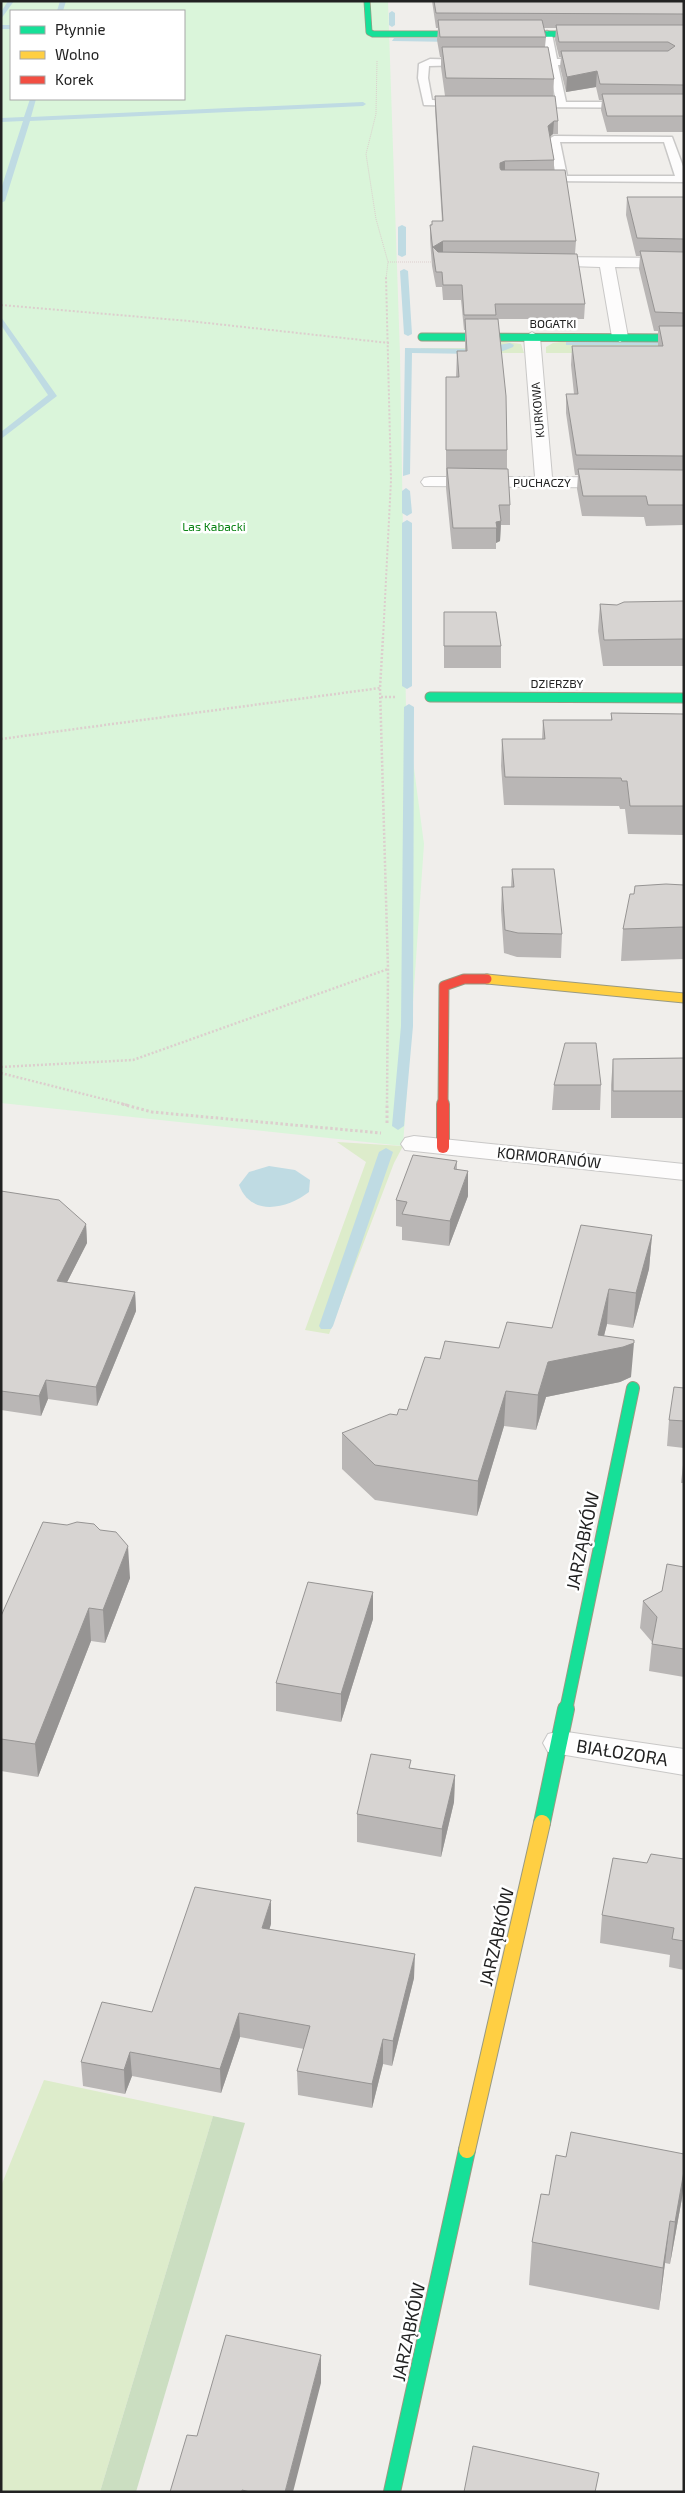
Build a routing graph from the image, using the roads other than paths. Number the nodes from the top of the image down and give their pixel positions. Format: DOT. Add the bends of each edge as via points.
graph roads {
  1 [pos="367,1"];
  2 [pos="547,34"];
  3 [pos="606,34"];
  4 [pos="477,62"];
  5 [pos="515,62"];
  6 [pos="553,62"];
  7 [pos="601,62"];
  8 [pos="479,104"];
  9 [pos="516,105"];
  10 [pos="562,105"];
  11 [pos="684,105"];
  12 [pos="679,133"];
  13 [pos="668,139"];
  14 [pos="562,179"];
  15 [pos="683,179"];
  16 [pos="534,180"];
  17 [pos="530,262"];
  18 [pos="607,262"];
  19 [pos="684,262"];
  20 [pos="422,337"];
  21 [pos="532,337"];
  22 [pos="620,337"];
  23 [pos="684,338"];
  24 [pos="430,482"];
  25 [pos="544,483"];
  26 [pos="684,483"];
  27 [pos="430,697"];
  28 [pos="684,698"];
  29 [pos="684,998"];
  30 [pos="414,1144"];
  31 [pos="443,1146"];
  32 [pos="684,1172"];
  33 [pos="633,1388"];
  34 [pos="560,1743"];
  35 [pos="684,1762"];
  36 [pos="392,2492"];
  1 -- 2 [label="street" via="369,32 378,34"];
  2 -- 3 [label="street"];
  2 -- 6 [label="lane"];
  4 -- 8 [label="lane" via="430,62 424,64 423,78 428,103"];
  5 -- 6 [label="lane"];
  6 -- 7 [label="lane"];
  6 -- 10 [label="lane"];
  9 -- 10 [label="lane"];
  10 -- 11 [label="lane"];
  12 -- 13 [label="lane"];
  13 -- 14 [label="lane" via="554,138"];
  13 -- 15 [label="lane"];
  14 -- 15 [label="lane"];
  14 -- 16 [label="lane"];
  17 -- 18 [label="street"];
  18 -- 19 [label="street"];
  18 -- 22 [label="street"];
  20 -- 21 [label="street, BOGATKI"];
  21 -- 22 [label="street, BOGATKI"];
  21 -- 25 [label="street, KURKOWA"];
  22 -- 23 [label="street, BOGATKI"];
  24 -- 25 [label="street, PUCHACZY"];
  25 -- 26 [label="street, PUCHACZY"];
  27 -- 28 [label="street, DZIERZBY"];
  29 -- 31 [label="street" via="478,978 444,986"];
  30 -- 31 [label="street, KORMORANÓW"];
  31 -- 32 [label="street, KORMORANÓW"];
  33 -- 34 [label="street, JARZĄBKÓW"];
  34 -- 35 [label="street, BIAŁOZORA"];
  34 -- 36 [label="street, JARZĄBKÓW"];
}
